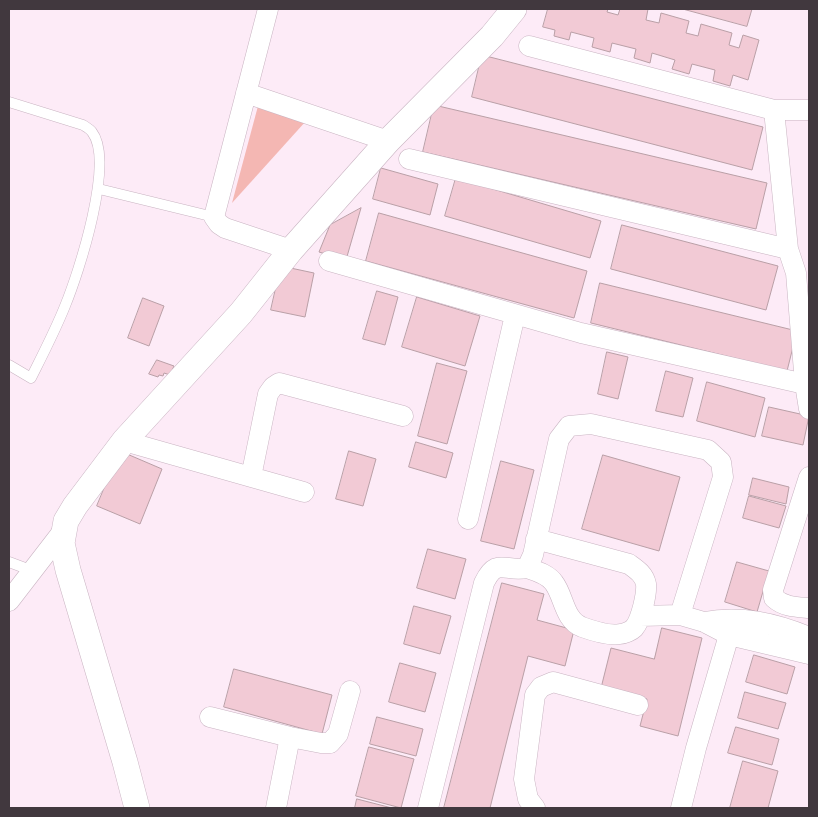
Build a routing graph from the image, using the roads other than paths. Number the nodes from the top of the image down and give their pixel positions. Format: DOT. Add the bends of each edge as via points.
graph roads {
  1 [pos="268,9"];
  2 [pos="514,9"];
  3 [pos="529,46"];
  4 [pos="246,92"];
  5 [pos="9,102"];
  6 [pos="774,110"];
  7 [pos="809,110"];
  8 [pos="388,141"];
  9 [pos="409,160"];
  10 [pos="99,189"];
  11 [pos="214,217"];
  12 [pos="788,249"];
  13 [pos="291,250"];
  14 [pos="329,261"];
  15 [pos="515,315"];
  16 [pos="9,365"];
  17 [pos="807,385"];
  18 [pos="809,409"];
  19 [pos="403,416"];
  20 [pos="124,441"];
  21 [pos="251,477"];
  22 [pos="809,477"];
  23 [pos="304,492"];
  24 [pos="468,520"];
  25 [pos="63,531"];
  26 [pos="536,539"];
  27 [pos="9,562"];
  28 [pos="527,568"];
  29 [pos="33,570"];
  30 [pos="9,601"];
  31 [pos="809,608"];
  32 [pos="680,615"];
  33 [pos="640,616"];
  34 [pos="731,627"];
  35 [pos="809,637"];
  36 [pos="809,654"];
  37 [pos="350,691"];
  38 [pos="638,705"];
  39 [pos="210,717"];
  40 [pos="290,738"];
  41 [pos="137,808"];
  42 [pos="276,808"];
  43 [pos="428,808"];
  44 [pos="535,808"];
  45 [pos="681,808"];
  1 -- 4 [label="street"];
  2 -- 8 [label="street" via="492,36"];
  3 -- 6 [label="street"];
  4 -- 8 [label="street"];
  4 -- 11 [label="street"];
  5 -- 10 [label="lane" via="83,125 92,132 101,164"];
  6 -- 7 [label="street"];
  6 -- 12 [label="street"];
  8 -- 13 [label="street"];
  9 -- 12 [label="street"];
  10 -- 11 [label="lane"];
  10 -- 16 [label="lane" via="66,304 31,378"];
  11 -- 13 [label="street" via="226,228"];
  12 -- 17 [label="street" via="796,273"];
  13 -- 20 [label="street" via="241,313"];
  14 -- 15 [label="street"];
  15 -- 17 [label="street"];
  15 -- 24 [label="street"];
  17 -- 18 [label="street"];
  19 -- 21 [label="street" via="279,383 268,394"];
  20 -- 21 [label="street"];
  20 -- 25 [label="street" via="75,506"];
  21 -- 23 [label="street"];
  22 -- 31 [label="street" via="773,590 774,598 780,603"];
  25 -- 29 [label="street"];
  25 -- 41 [label="street" via="62,543 68,570"];
  26 -- 28 [label="street"];
  26 -- 32 [label="street" via="559,439 569,426 590,424 708,450 721,462 723,477"];
  26 -- 33 [label="street" via="628,564 640,572 646,583"];
  27 -- 29 [label="lane"];
  28 -- 33 [label="street" via="554,583 565,608 579,626 621,634 633,629"];
  28 -- 43 [label="street" via="498,567 489,572 484,583"];
  29 -- 30 [label="street"];
  32 -- 33 [label="street"];
  32 -- 34 [label="street"];
  34 -- 35 [label="street" via="743,619 772,624"];
  34 -- 36 [label="street"];
  34 -- 45 [label="street"];
  37 -- 40 [label="street" via="338,734 330,743"];
  38 -- 44 [label="street" via="553,682 542,687 535,696 524,779 528,799"];
  39 -- 40 [label="street"];
  40 -- 42 [label="street"];
}
